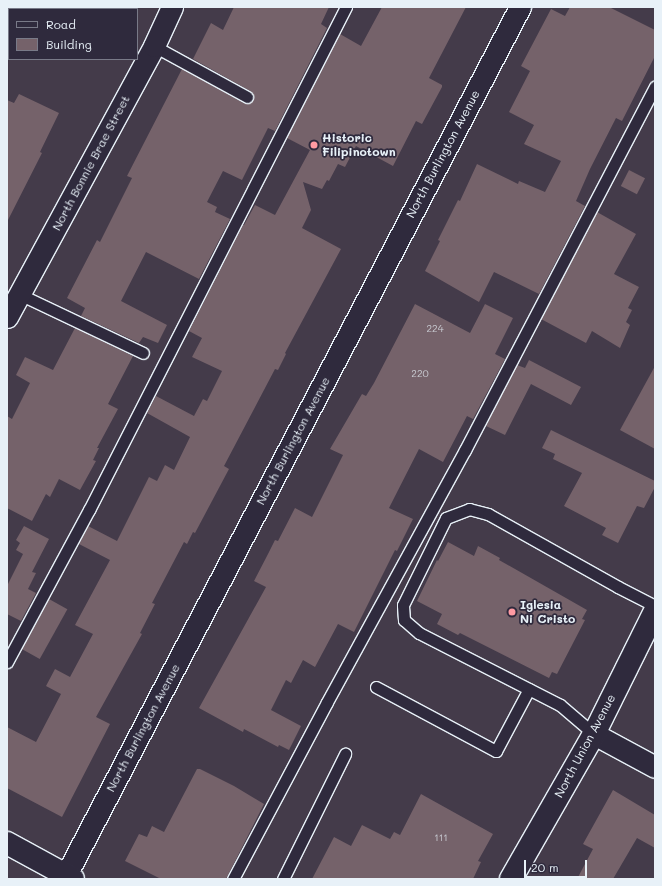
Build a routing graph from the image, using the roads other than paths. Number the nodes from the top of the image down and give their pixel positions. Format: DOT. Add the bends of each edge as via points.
graph roads {
  1 [pos="172,7"];
  2 [pos="346,7"];
  3 [pos="520,7"];
  4 [pos="154,46"];
  5 [pos="655,88"];
  6 [pos="247,97"];
  7 [pos="19,294"];
  8 [pos="7,317"];
  9 [pos="143,353"];
  10 [pos="655,606"];
  11 [pos="655,611"];
  12 [pos="7,662"];
  13 [pos="376,687"];
  14 [pos="529,689"];
  15 [pos="594,734"];
  16 [pos="344,754"];
  17 [pos="655,767"];
  18 [pos="7,843"];
  19 [pos="70,877"];
  20 [pos="233,879"];
  21 [pos="283,879"];
  22 [pos="511,879"];
  1 -- 4 [label="street, North Bonnie Brae Street"];
  2 -- 12 [label="lane" via="88,510"];
  3 -- 19 [label="street, North Burlington Avenue"];
  4 -- 6 [label="lane"];
  4 -- 7 [label="street, North Bonnie Brae Street"];
  5 -- 20 [label="lane" via="465,450"];
  7 -- 8 [label="street, North Bonnie Brae Street"];
  7 -- 9 [label="lane"];
  10 -- 14 [label="lane" via="488,514 469,509 446,518 403,605 404,620 419,633"];
  11 -- 15 [label="street, North Union Avenue"];
  13 -- 14 [label="lane" via="496,751"];
  14 -- 15 [label="lane" via="560,705"];
  15 -- 17 [label="street"];
  15 -- 22 [label="street, North Union Avenue"];
  16 -- 21 [label="lane"];
  18 -- 19 [label="street"];
}
